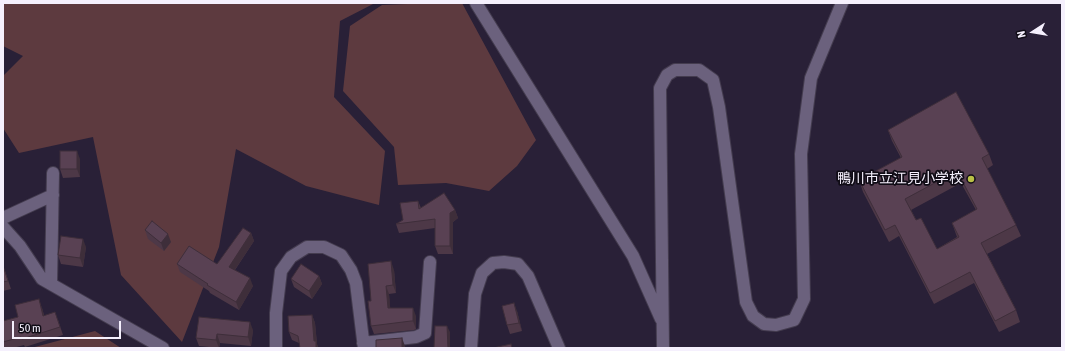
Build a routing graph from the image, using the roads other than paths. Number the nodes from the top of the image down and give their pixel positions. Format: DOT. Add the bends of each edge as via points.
graph roads {
  1 [pos="476,3"];
  2 [pos="842,3"];
  3 [pos="53,173"];
  4 [pos="53,196"];
  5 [pos="3,218"];
  6 [pos="3,227"];
  7 [pos="430,262"];
  8 [pos="51,284"];
  9 [pos="663,324"];
  10 [pos="364,345"];
  11 [pos="163,348"];
  12 [pos="276,348"];
  13 [pos="471,348"];
  14 [pos="559,348"];
  15 [pos="663,348"];
  1 -- 9 [label="street" via="633,256"];
  2 -- 9 [label="street" via="812,78 801,154 804,299 794,320 776,325 764,324 753,316 746,302 713,80 699,70 675,70 667,75 660,88"];
  3 -- 4 [label="street"];
  4 -- 5 [label="street"];
  4 -- 8 [label="street"];
  6 -- 8 [label="street" via="20,246 42,279"];
  7 -- 10 [label="street" via="425,333 416,337"];
  8 -- 11 [label="street"];
  9 -- 15 [label="street"];
  10 -- 12 [label="street" via="356,283 351,270 341,256 330,250 324,247 307,247 291,257 281,271 276,313"];
  13 -- 14 [label="street" via="475,294 482,273 493,263 504,262 518,264 528,276"];
}
